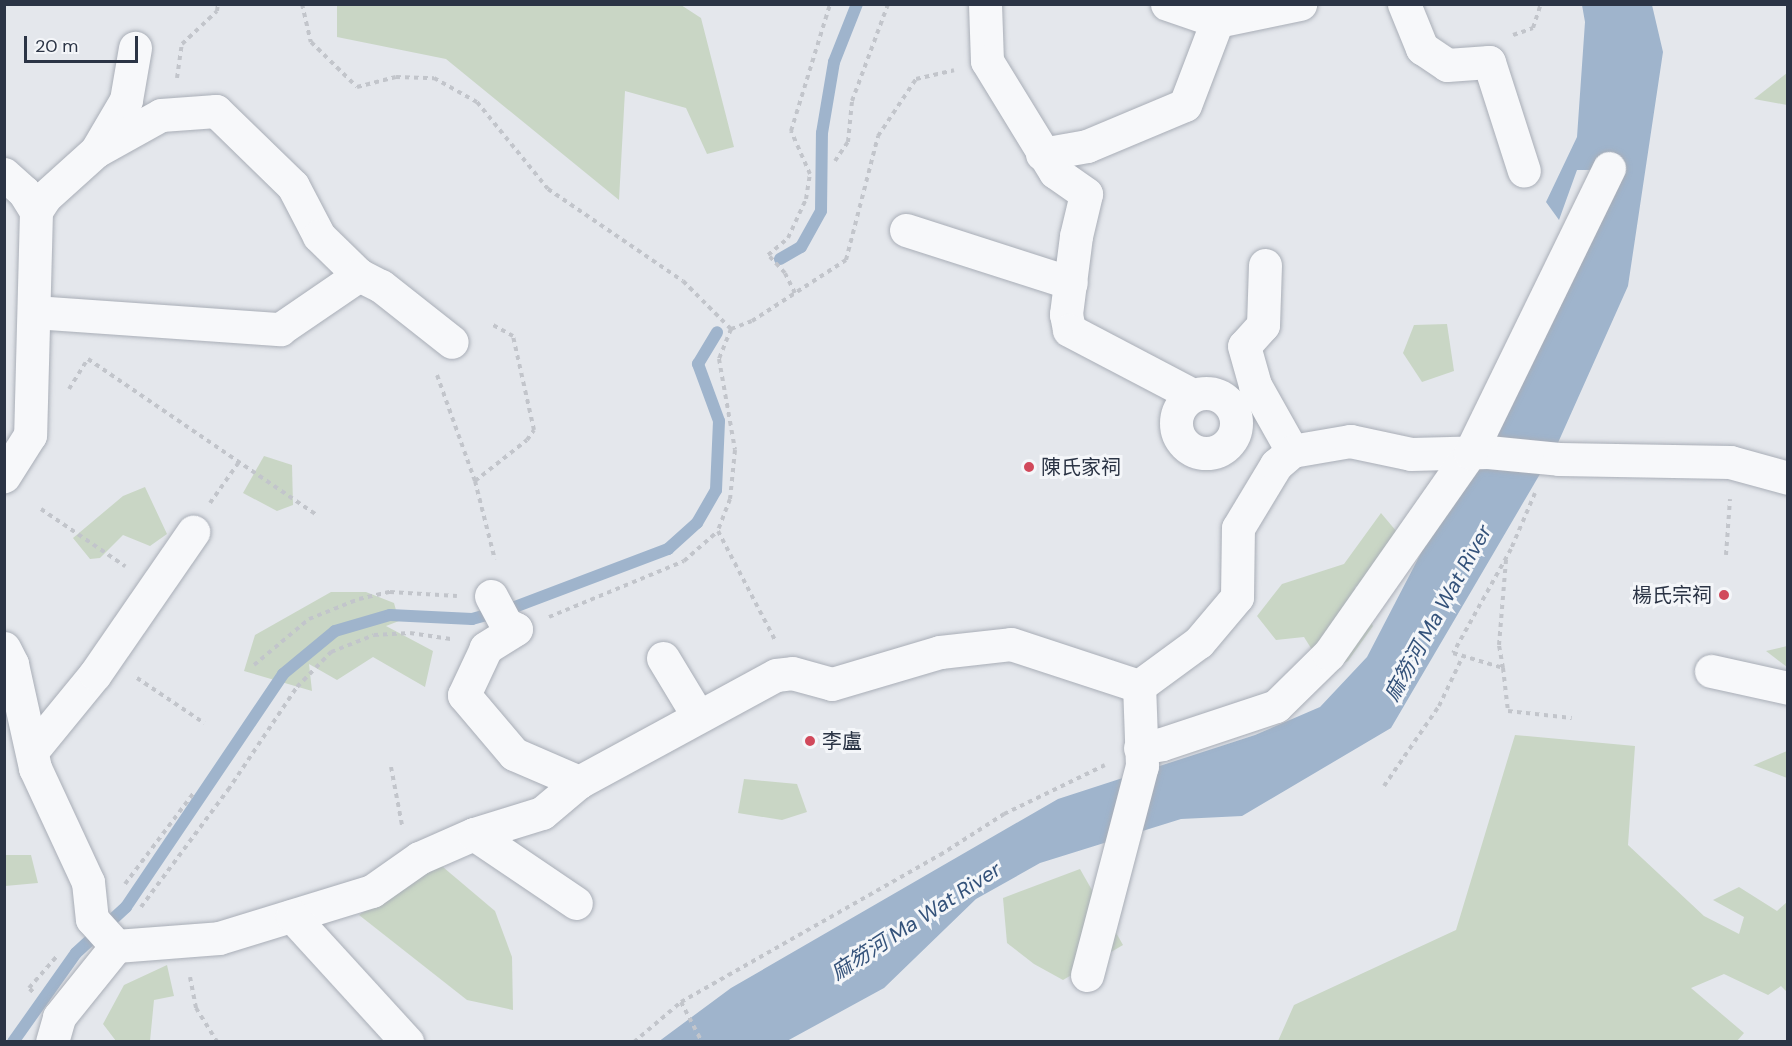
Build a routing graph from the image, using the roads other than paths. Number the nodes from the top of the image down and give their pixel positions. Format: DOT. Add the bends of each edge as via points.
graph roads {
  1 [pos="985,4"];
  2 [pos="1167,4"];
  3 [pos="1300,4"];
  4 [pos="1404,4"];
  5 [pos="1216,21"];
  6 [pos="135,48"];
  7 [pos="96,151"];
  8 [pos="1042,154"];
  9 [pos="1609,168"];
  10 [pos="1524,171"];
  11 [pos="4,174"];
  12 [pos="36,211"];
  13 [pos="906,230"];
  14 [pos="1265,266"];
  15 [pos="358,275"];
  16 [pos="1071,283"];
  17 [pos="34,312"];
  18 [pos="442,354"];
  19 [pos="1192,395"];
  20 [pos="1232,441"];
  21 [pos="1479,452"];
  22 [pos="1284,458"];
  23 [pos="4,476"];
  24 [pos="1788,478"];
  25 [pos="193,532"];
  26 [pos="491,596"];
  27 [pos="4,648"];
  28 [pos="663,658"];
  29 [pos="1711,671"];
  30 [pos="1139,686"];
  31 [pos="1788,688"];
  32 [pos="698,717"];
  33 [pos="32,751"];
  34 [pos="1141,757"];
  35 [pos="579,782"];
  36 [pos="474,834"];
  37 [pos="576,903"];
  38 [pos="292,916"];
  39 [pos="117,946"];
  40 [pos="1087,975"];
  41 [pos="52,1041"];
  42 [pos="407,1041"];
  1 -- 8 [label="street" via="987,62"];
  2 -- 5 [label="street"];
  3 -- 5 [label="street"];
  4 -- 10 [label="street" via="1422,48 1447,65 1489,62"];
  5 -- 8 [label="street" via="1185,105 1087,146"];
  6 -- 7 [label="street" via="126,100"];
  7 -- 12 [label="street" via="45,196"];
  7 -- 15 [label="street" via="161,115 216,111 293,186 319,236"];
  8 -- 16 [label="street" via="1054,172 1086,194"];
  9 -- 21 [label="street"];
  11 -- 12 [label="street" via="24,192"];
  12 -- 17 [label="street"];
  13 -- 16 [label="street"];
  14 -- 22 [label="street" via="1263,325 1244,346"];
  15 -- 17 [label="street" via="280,329"];
  15 -- 18 [label="street" via="381,286"];
  16 -- 19 [label="street" via="1066,314 1070,330"];
  17 -- 23 [label="street" via="30,435"];
  19 -- 20 [label="street" via="1209,392 1224,397 1234,410 1238,426"];
  19 -- 20 [label="street" via="1179,408 1175,426 1182,442 1198,453 1217,452"];
  20 -- 22 [label="street"];
  21 -- 22 [label="street" via="1411,454 1350,441"];
  21 -- 24 [label="street" via="1549,472 1730,462"];
  21 -- 34 [label="street" via="1329,654 1275,706 1162,744"];
  22 -- 30 [label="street" via="1238,528 1237,597 1199,642"];
  25 -- 33 [label="street" via="107,656"];
  26 -- 35 [label="street" via="506,624 516,629 486,648 464,695 514,754"];
  27 -- 33 [label="street"];
  28 -- 32 [label="street"];
  29 -- 31 [label="street"];
  30 -- 32 [label="street" via="1011,644 940,652 832,684 792,673 776,675"];
  30 -- 34 [label="street"];
  32 -- 35 [label="street"];
  33 -- 39 [label="street" via="35,768 87,882 92,919"];
  34 -- 40 [label="street"];
  35 -- 36 [label="street" via="542,813"];
  36 -- 37 [label="street"];
  36 -- 38 [label="street" via="419,858 372,891"];
  38 -- 39 [label="street" via="219,938"];
  38 -- 42 [label="street"];
  39 -- 41 [label="street" via="59,1017"];
}
